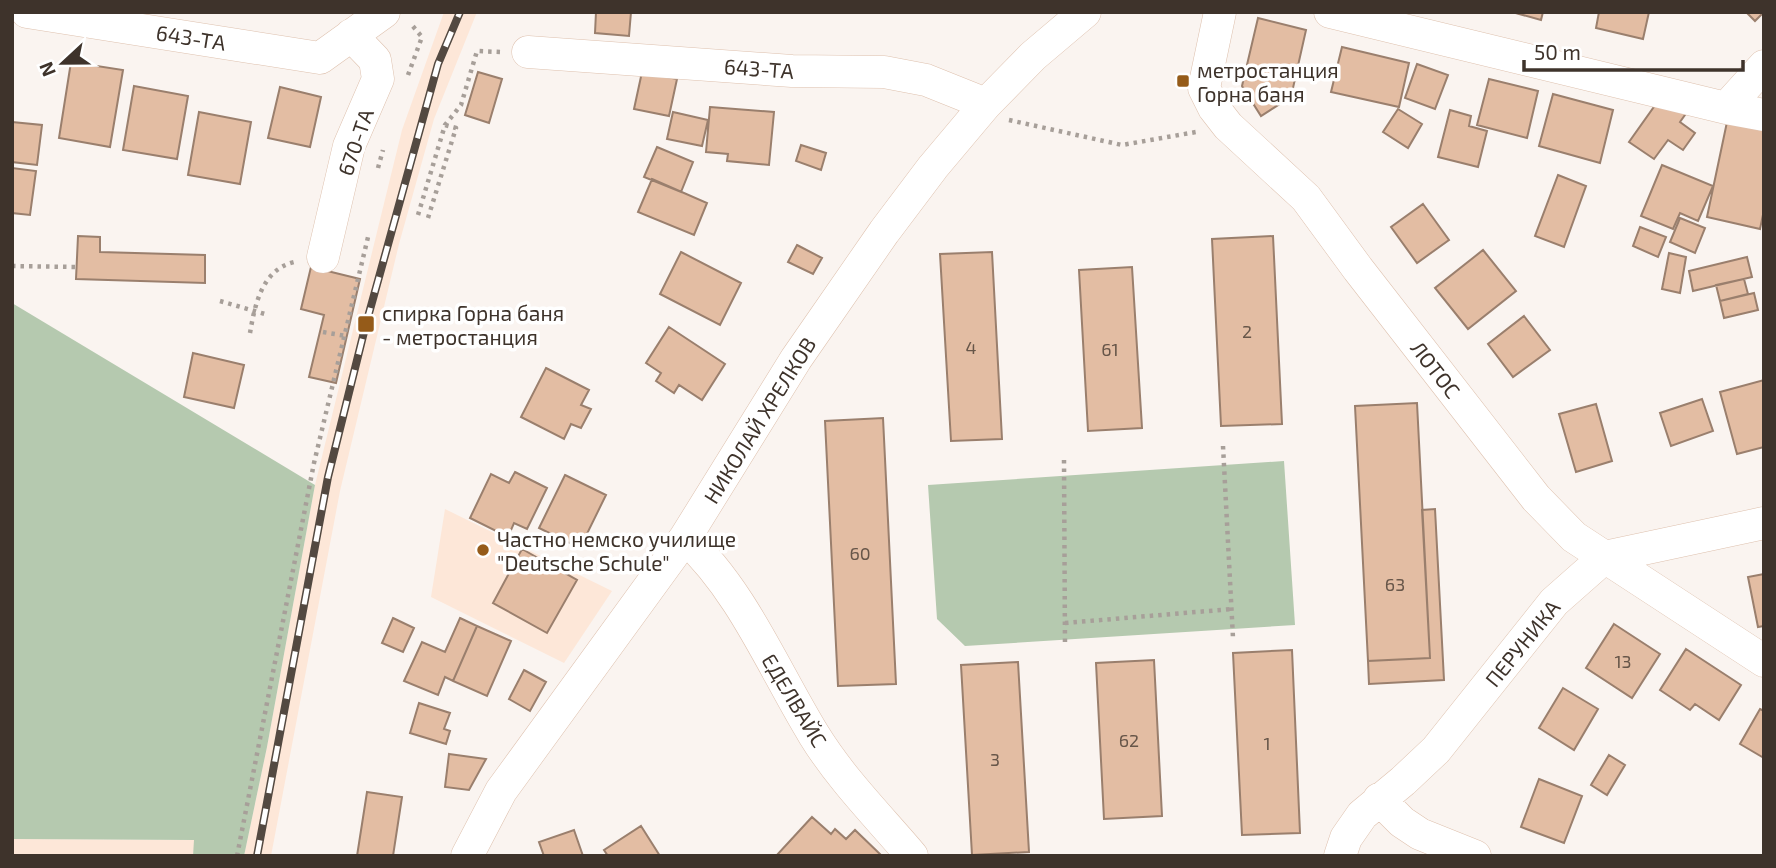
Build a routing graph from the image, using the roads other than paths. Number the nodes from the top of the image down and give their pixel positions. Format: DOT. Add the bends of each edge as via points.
graph roads {
  1 [pos="27,12"];
  2 [pos="384,12"];
  3 [pos="1086,12"];
  4 [pos="1220,12"];
  5 [pos="1330,12"];
  6 [pos="351,35"];
  7 [pos="528,52"];
  8 [pos="1764,66"];
  9 [pos="1726,108"];
  10 [pos="982,109"];
  11 [pos="1764,115"];
  12 [pos="323,257"];
  13 [pos="1764,523"];
  14 [pos="685,538"];
  15 [pos="1605,557"];
  16 [pos="1764,661"];
  17 [pos="1379,799"];
  18 [pos="467,856"];
  19 [pos="912,856"];
  20 [pos="1340,856"];
  21 [pos="1475,856"];
  1 -- 6 [label="street, 643-ТА" via="320,58"];
  2 -- 6 [label="street, 643-ТА"];
  3 -- 10 [label="street, НИКОЛАЙ ХРЕЛКОВ" via="1033,56"];
  4 -- 15 [label="street, ЛОТОС" via="1204,88 1214,108 1306,198 1536,498 1574,537"];
  5 -- 9 [label="street"];
  6 -- 12 [label="street, 670-ТА" via="375,60 378,79 349,146"];
  7 -- 10 [label="street, 643-ТА" via="792,71 884,72 926,80"];
  8 -- 9 [label="street"];
  9 -- 11 [label="street"];
  10 -- 14 [label="street, НИКОЛАЙ ХРЕЛКОВ" via="884,232 803,348"];
  13 -- 15 [label="street, ПЕРУНИКА"];
  14 -- 18 [label="street, НИКОЛАЙ ХРЕЛКОВ" via="501,791"];
  14 -- 19 [label="street, ЕДЕЛВАЙС" via="722,578 815,738"];
  15 -- 16 [label="street, ЛОТОС"];
  15 -- 17 [label="street, ПЕРУНИКА" via="1554,602 1436,750"];
  17 -- 20 [label="street, ПЕРУНИКА" via="1352,827"];
  17 -- 21 [label="street" via="1420,834"];
}
